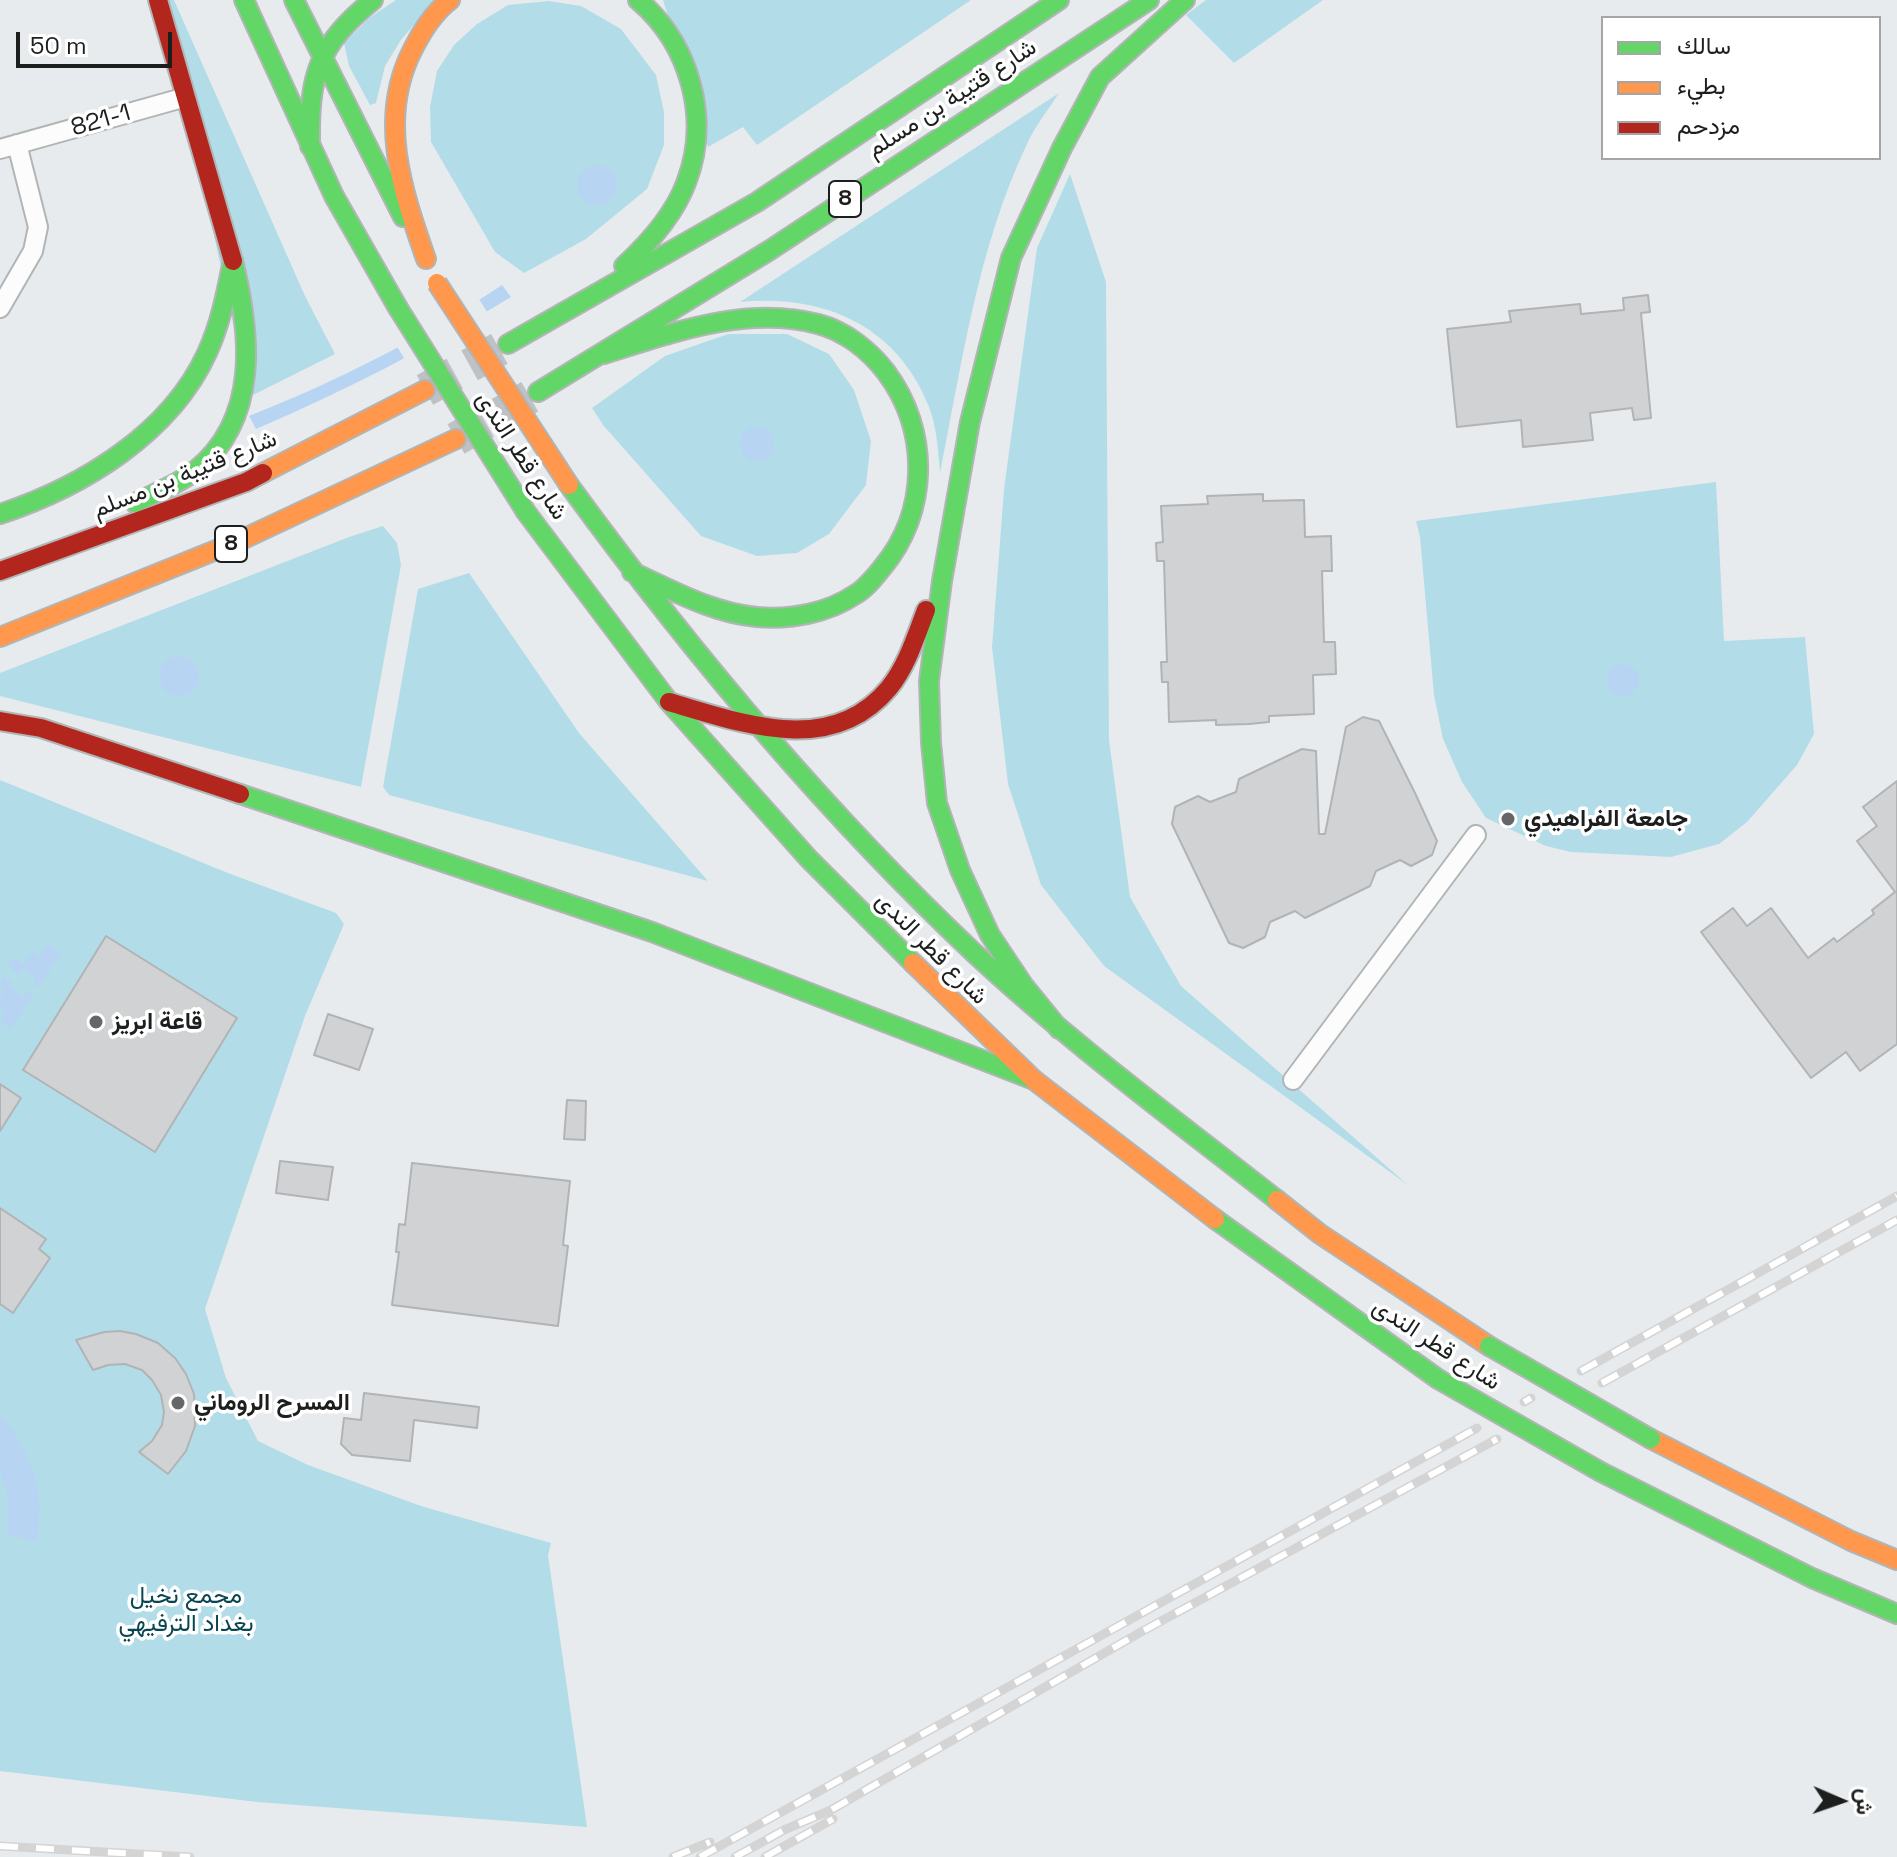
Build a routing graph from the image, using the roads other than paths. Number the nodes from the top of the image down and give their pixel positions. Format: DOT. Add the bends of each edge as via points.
graph roads {
  1 [pos="158,0"];
  2 [pos="244,0"];
  3 [pos="294,0"];
  4 [pos="373,0"];
  5 [pos="450,0"];
  6 [pos="638,0"];
  7 [pos="1059,0"];
  8 [pos="1149,0"];
  9 [pos="1185,0"];
  10 [pos="322,58"];
  11 [pos="186,97"];
  12 [pos="310,146"];
  13 [pos="8,147"];
  14 [pos="426,259"];
  15 [pos="233,261"];
  16 [pos="583,303"];
  17 [pos="0,308"];
  18 [pos="508,344"];
  19 [pos="604,354"];
  20 [pos="425,390"];
  21 [pos="538,392"];
  22 [pos="456,439"];
  23 [pos="0,514"];
  24 [pos="946,557"];
  25 [pos="8,569"];
  26 [pos="632,572"];
  27 [pos="0,637"];
  28 [pos="669,702"];
  29 [pos="0,721"];
  30 [pos="757,725"];
  31 [pos="1476,835"];
  32 [pos="1059,1029"];
  33 [pos="1034,1080"];
  34 [pos="1293,1080"];
  35 [pos="1897,1560"];
  36 [pos="1897,1614"];
  1 -- 11 [label="main road"];
  2 -- 12 [label="main road, شارع قطر الندى"];
  3 -- 10 [label="main road, شارع قطر الندى"];
  4 -- 10 [label="main road" via="337,30"];
  5 -- 14 [label="main road" via="437,9 408,54 395,89 393,137 400,185"];
  6 -- 16 [label="main road" via="680,50 696,99 696,140 687,183 656,234"];
  7 -- 16 [label="main road, شارع قتيبة بن مسلم / 8" via="757,202"];
  8 -- 19 [label="main road, شارع قتيبة بن مسلم / 8"];
  9 -- 24 [label="main road" via="1100,77 1011,258 970,422"];
  10 -- 12 [label="main road" via="309,110"];
  10 -- 14 [label="main road, شارع قطر الندى"];
  11 -- 13 [label="street, 821-1"];
  11 -- 15 [label="main road"];
  12 -- 28 [label="main road, شارع قطر الندى, bridge" via="374,269 526,512"];
  13 -- 17 [label="street, 821-1" via="38,227 33,251"];
  14 -- 26 [label="main road, شارع قطر الندى, bridge" via="569,485"];
  15 -- 23 [label="main road" via="214,339 176,401 132,442 63,491"];
  15 -- 25 [label="main road" via="248,346 244,395 231,429 212,456 193,473"];
  16 -- 18 [label="main road, شارع قتيبة بن مسلم / 8"];
  19 -- 21 [label="main road, شارع قتيبة بن مسلم / 8"];
  19 -- 26 [label="main road" via="693,327 759,316 818,323 863,346 895,380 915,426 921,480 907,527 889,563 856,595 811,615 755,617 706,605"];
  20 -- 25 [label="main road, شارع قتيبة بن مسلم / 8" via="246,482"];
  22 -- 27 [label="main road, 8" via="241,540"];
  24 -- 30 [label="main road" via="913,644 889,689 866,712 833,727 787,732"];
  24 -- 32 [label="main road" via="929,681 937,803 990,935"];
  26 -- 30 [label="main road, شارع قطر الندى"];
  28 -- 30 [label="main road"];
  28 -- 33 [label="main road, شارع قطر الندى" via="863,915"];
  29 -- 33 [label="main road" via="56,733 652,932"];
  30 -- 32 [label="main road, شارع قطر الندى" via="908,888"];
  31 -- 34 [label="street"];
  32 -- 35 [label="main road, شارع قطر الندى, bridge" via="1320,1234 1489,1346 1651,1439"];
  33 -- 36 [label="main road, شارع قطر الندى, bridge" via="1278,1267 1438,1379 1601,1472 1812,1578"];
}
